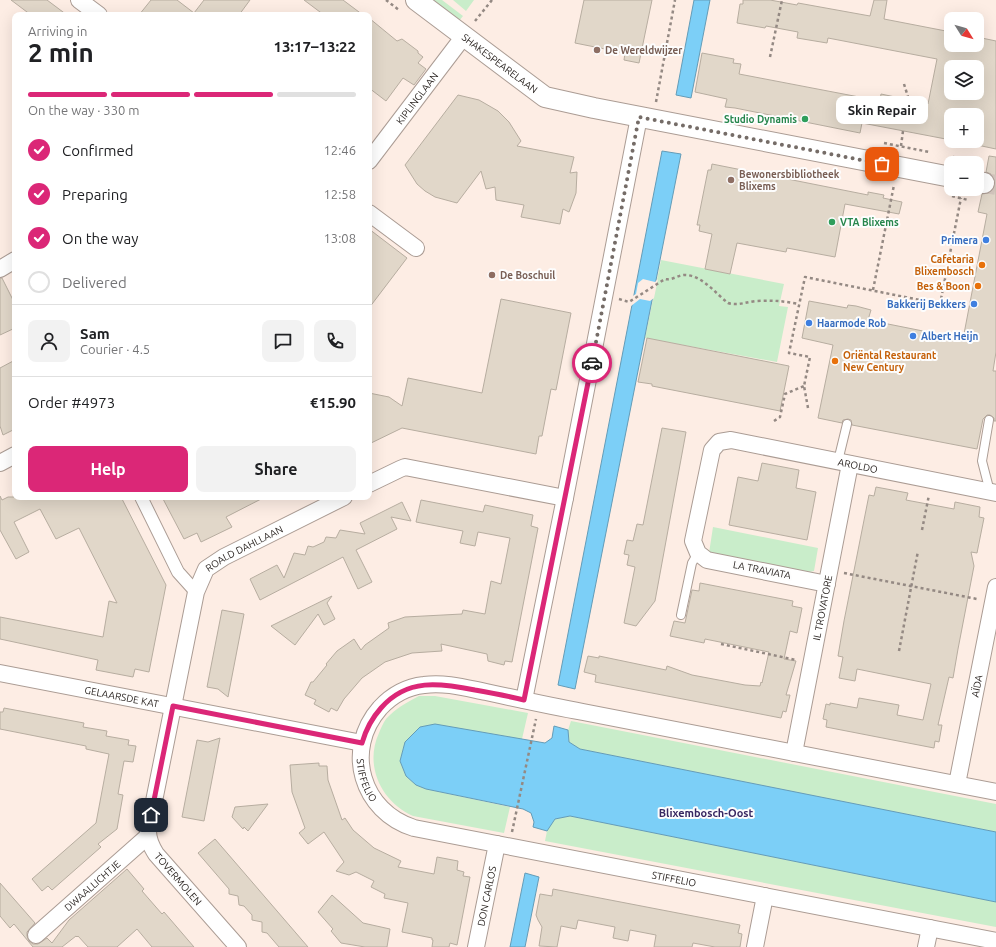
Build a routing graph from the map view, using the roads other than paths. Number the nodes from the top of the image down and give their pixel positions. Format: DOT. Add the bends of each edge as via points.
graph roads {
  1 [pos="79,0"];
  2 [pos="416,0"];
  3 [pos="95,12"];
  4 [pos="469,25"];
  5 [pos="639,117"];
  6 [pos="372,157"];
  7 [pos="944,176"];
  8 [pos="372,215"];
  9 [pos="416,248"];
  10 [pos="12,262"];
  11 [pos="0,268"];
  12 [pos="989,420"];
  13 [pos="847,424"];
  14 [pos="12,457"];
  15 [pos="844,462"];
  16 [pos="0,463"];
  17 [pos="372,483"];
  18 [pos="993,492"];
  19 [pos="565,498"];
  20 [pos="142,500"];
  21 [pos="338,500"];
  22 [pos="698,553"];
  23 [pos="828,577"];
  24 [pos="196,592"];
  25 [pos="994,602"];
  26 [pos="681,615"];
  27 [pos="0,673"];
  28 [pos="524,700"];
  29 [pos="173,706"];
  30 [pos="362,743"];
  31 [pos="794,752"];
  32 [pos="957,784"];
  33 [pos="996,792"];
  34 [pos="148,836"];
  35 [pos="497,844"];
  36 [pos="765,896"];
  37 [pos="930,928"];
  38 [pos="36,935"];
  39 [pos="996,941"];
  40 [pos="238,947"];
  41 [pos="476,947"];
  42 [pos="756,947"];
  43 [pos="926,947"];
  1 -- 3 [label="street"];
  2 -- 4 [label="street, SHAKESPEARELAAN"];
  4 -- 5 [label="street, SHAKESPEARELAAN" via="544,97"];
  4 -- 6 [label="street, KIPLINGLAAN"];
  5 -- 7 [label="street, SHAKESPEARELAAN"];
  5 -- 19 [label="street"];
  8 -- 9 [label="street"];
  10 -- 11 [label="street"];
  12 -- 18 [label="lane" via="982,461"];
  13 -- 15 [label="lane"];
  14 -- 16 [label="street"];
  15 -- 18 [label="street, AROLDO"];
  15 -- 22 [label="street, AROLDO" via="730,440 719,442 712,450 693,541"];
  15 -- 23 [label="street, IL TROVATORE"];
  17 -- 19 [label="street" via="405,467"];
  19 -- 28 [label="street"];
  20 -- 24 [label="street" via="178,572"];
  21 -- 24 [label="street, ROALD DAHLLAAN" via="224,557 206,569"];
  22 -- 23 [label="street, LA TRAVIATA" via="707,560"];
  22 -- 26 [label="lane" via="692,563"];
  23 -- 31 [label="street, IL TROVATORE"];
  24 -- 29 [label="street, ROALD DAHLLAAN"];
  25 -- 32 [label="street, AÏDA"];
  27 -- 29 [label="street, GELAARSDE KAT"];
  28 -- 30 [label="street, STIFFELIO" via="459,687 435,684 416,686 400,692 384,704 371,720"];
  28 -- 31 [label="street, STIFFELIO"];
  29 -- 30 [label="street, GELAARSDE KAT"];
  29 -- 34 [label="street"];
  30 -- 35 [label="street, STIFFELIO" via="361,761 368,788 378,805 395,819 414,828"];
  31 -- 32 [label="street, STIFFELIO"];
  32 -- 33 [label="street, STIFFELIO"];
  34 -- 38 [label="street, DWAALLICHTJE"];
  34 -- 40 [label="street, TOVERMOLEN" via="156,854"];
  35 -- 36 [label="street, STIFFELIO"];
  35 -- 41 [label="street, DON CARLOS"];
  36 -- 37 [label="street, STIFFELIO"];
  36 -- 42 [label="street"];
  37 -- 39 [label="street, STIFFELIO"];
  37 -- 43 [label="street"];
}
